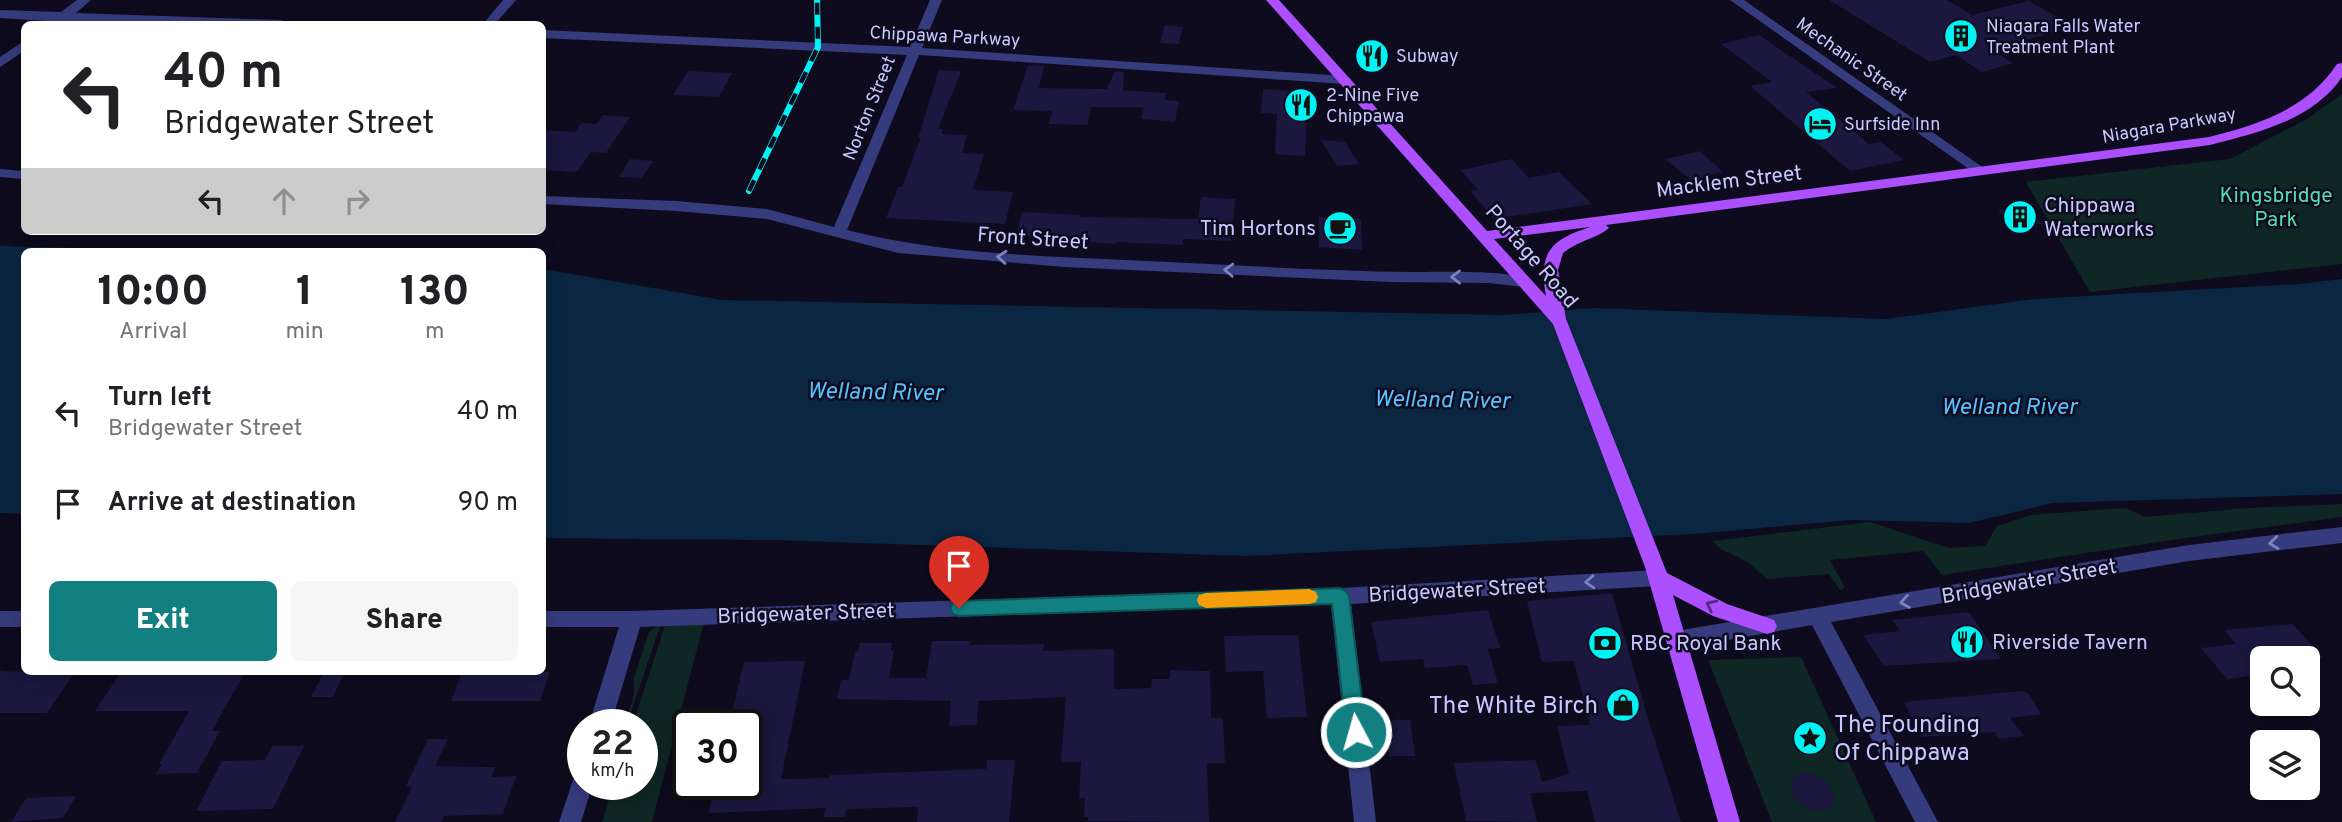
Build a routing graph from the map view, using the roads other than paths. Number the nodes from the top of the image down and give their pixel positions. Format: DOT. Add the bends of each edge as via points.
graph roads {
  1 [pos="85,0"];
  2 [pos="510,0"];
  3 [pos="936,0"];
  4 [pos="1272,0"];
  5 [pos="1737,0"];
  6 [pos="0,14"];
  7 [pos="58,21"];
  8 [pos="492,21"];
  9 [pos="546,34"];
  10 [pos="21,47"];
  11 [pos="913,51"];
  12 [pos="0,63"];
  13 [pos="2342,67"];
  14 [pos="1345,80"];
  15 [pos="1981,171"];
  16 [pos="0,173"];
  17 [pos="21,174"];
  18 [pos="546,200"];
  19 [pos="1671,210"];
  20 [pos="839,232"];
  21 [pos="1482,236"];
  22 [pos="1524,282"];
  23 [pos="1560,322"];
  24 [pos="2342,535"];
  25 [pos="1656,572"];
  26 [pos="1340,596"];
  27 [pos="1818,617"];
  28 [pos="546,619"];
  29 [pos="632,619"];
  30 [pos="1767,626"];
  31 [pos="1676,640"];
  32 [pos="605,709"];
  33 [pos="577,800"];
  34 [pos="570,822"];
  35 [pos="1365,822"];
  36 [pos="1729,822"];
  37 [pos="1927,822"];
  1 -- 7 [label="street"];
  2 -- 8 [label="street"];
  3 -- 11 [label="street, Norton Street"];
  4 -- 14 [label="main road, Portage Road"];
  5 -- 15 [label="street, Mechanic Street"];
  6 -- 7 [label="street"];
  9 -- 11 [label="street, Chippawa Parkway"];
  10 -- 12 [label="street"];
  11 -- 14 [label="street, Chippawa Parkway"];
  11 -- 20 [label="street, Norton Street"];
  13 -- 15 [label="main road, Niagara Parkway" via="2315,97 2241,133 2174,147"];
  14 -- 21 [label="main road, Portage Road"];
  15 -- 19 [label="main road, Macklem Street"];
  16 -- 17 [label="street"];
  18 -- 20 [label="street, Front Street" via="766,214"];
  19 -- 21 [label="main road, Macklem Street"];
  19 -- 23 [label="main road" via="1590,231 1558,246 1550,259 1550,280"];
  22 -- 20 [label="street, Front Street, one-way" via="1065,262 898,248"];
  21 -- 22 [label="main road, Portage Road"];
  22 -- 23 [label="main road, Portage Road"];
  23 -- 25 [label="main road, Portage Road"];
  24 -- 27 [label="street, Bridgewater Street, one-way" via="2189,554"];
  25 -- 26 [label="street, Bridgewater Street, one-way"];
  30 -- 25 [label="main road, one-way" via="1720,610"];
  25 -- 31 [label="main road, Portage Road"];
  26 -- 29 [label="street, Bridgewater Street"];
  26 -- 35 [label="street"];
  27 -- 30 [label="street, Bridgewater Street"];
  27 -- 37 [label="street"];
  28 -- 29 [label="street, Bridgewater Street"];
  29 -- 32 [label="street"];
  30 -- 31 [label="street, Bridgewater Street"];
  31 -- 36 [label="main road, Portage Road"];
  33 -- 34 [label="street"];
}
